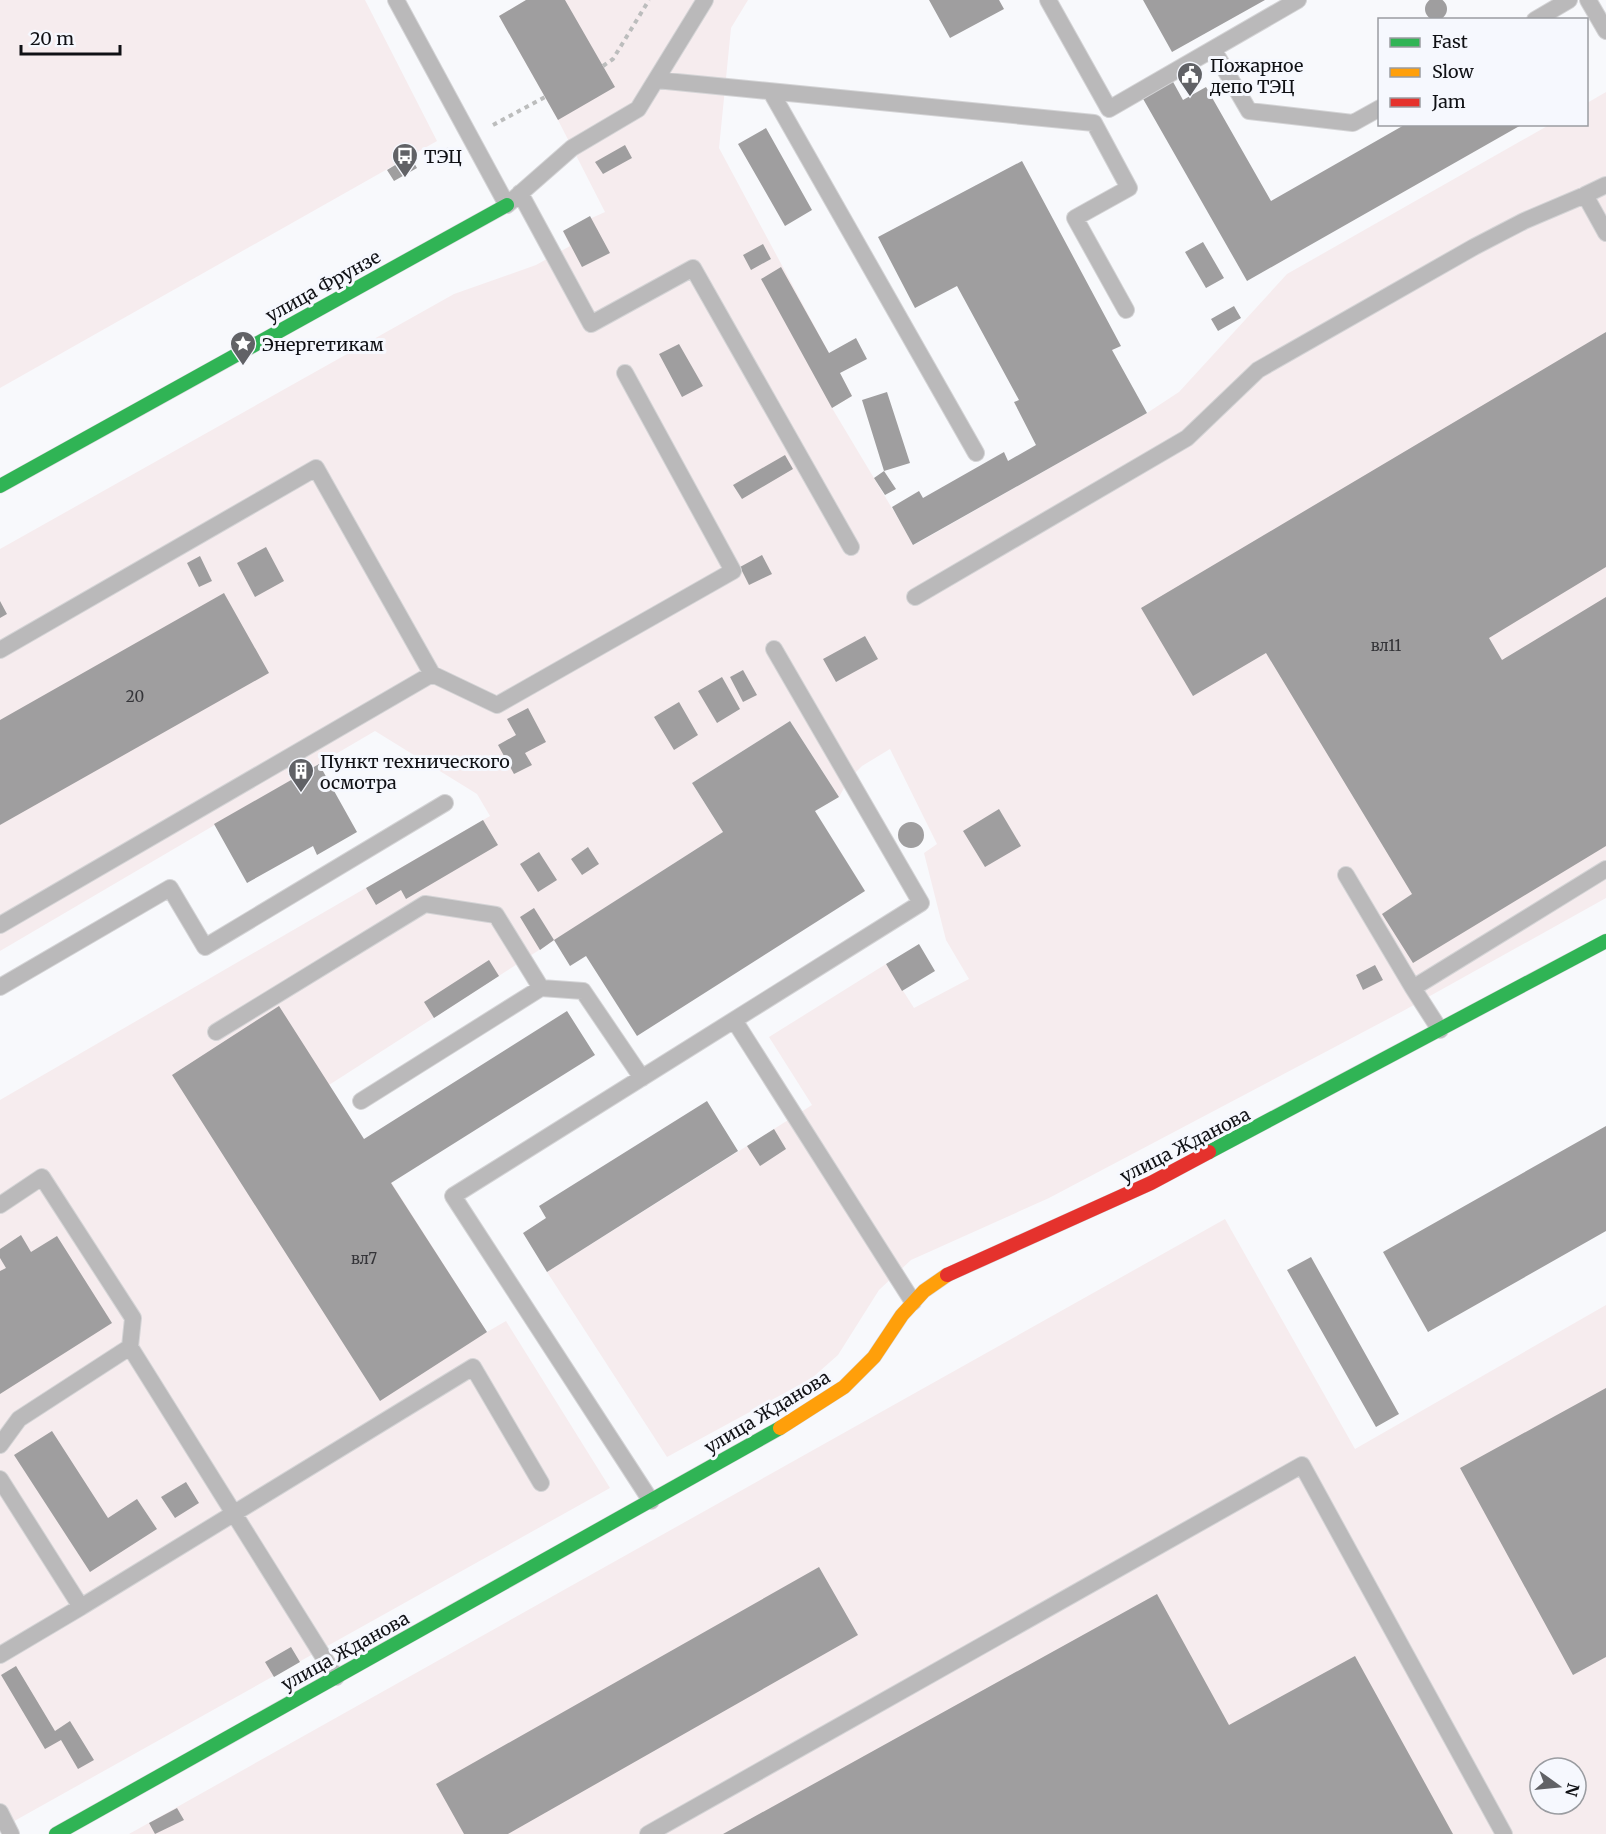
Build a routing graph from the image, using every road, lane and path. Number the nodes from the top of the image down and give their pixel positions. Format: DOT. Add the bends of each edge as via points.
graph roads {
  1 [pos="396,0"];
  2 [pos="649,0"];
  3 [pos="705,0"];
  4 [pos="1048,0"];
  5 [pos="1298,0"];
  6 [pos="1569,0"];
  7 [pos="1588,0"];
  8 [pos="1538,18"];
  9 [pos="1606,31"];
  10 [pos="1213,49"];
  11 [pos="603,66"];
  12 [pos="656,80"];
  13 [pos="771,92"];
  14 [pos="1378,109"];
  15 [pos="1606,185"];
  16 [pos="520,193"];
  17 [pos="1585,195"];
  18 [pos="507,205"];
  19 [pos="1606,233"];
  20 [pos="1126,310"];
  21 [pos="625,373"];
  22 [pos="976,453"];
  23 [pos="0,486"];
  24 [pos="851,547"];
  25 [pos="915,597"];
  26 [pos="774,649"];
  27 [pos="0,650"];
  28 [pos="432,674"];
  29 [pos="445,803"];
  30 [pos="1606,869"];
  31 [pos="1346,874"];
  32 [pos="0,925"];
  33 [pos="1606,941"];
  34 [pos="0,987"];
  35 [pos="541,988"];
  36 [pos="1413,988"];
  37 [pos="734,1020"];
  38 [pos="1440,1030"];
  39 [pos="216,1032"];
  40 [pos="642,1078"];
  41 [pos="361,1101"];
  42 [pos="0,1205"];
  43 [pos="914,1302"];
  44 [pos="130,1347"];
  45 [pos="0,1445"];
  46 [pos="0,1479"];
  47 [pos="541,1484"];
  48 [pos="651,1501"];
  49 [pos="236,1515"];
  50 [pos="81,1607"];
  51 [pos="0,1655"];
  52 [pos="336,1677"];
  53 [pos="0,1812"];
  54 [pos="12,1834"];
  55 [pos="56,1834"];
  56 [pos="648,1834"];
  57 [pos="1504,1834"];
  1 -- 18 [label="lane"];
  2 -- 11 [label="path" via="613,59"];
  3 -- 12 [label="lane"];
  4 -- 10 [label="lane" via="1109,109"];
  5 -- 10 [label="lane"];
  6 -- 8 [label="lane"];
  7 -- 9 [label="lane"];
  10 -- 14 [label="lane" via="1249,111 1353,123"];
  12 -- 13 [label="lane"];
  12 -- 16 [label="lane" via="638,109 572,148"];
  13 -- 20 [label="lane" via="1094,123 1129,188 1076,218"];
  13 -- 22 [label="lane"];
  15 -- 17 [label="lane"];
  16 -- 18 [label="lane"];
  16 -- 24 [label="lane" via="591,324 693,268"];
  17 -- 19 [label="lane"];
  17 -- 25 [label="lane" via="1524,221 1258,370 1187,438"];
  18 -- 23 [label="street, улица Фрунзе"];
  21 -- 28 [label="lane" via="734,571 497,705"];
  26 -- 37 [label="lane" via="921,903"];
  27 -- 28 [label="lane" via="316,468"];
  28 -- 32 [label="lane"];
  29 -- 34 [label="lane" via="205,947 170,888"];
  30 -- 36 [label="lane"];
  31 -- 36 [label="lane"];
  33 -- 38 [label="street, улица Жданова"];
  35 -- 39 [label="lane" via="496,915 425,904"];
  35 -- 40 [label="lane" via="583,990"];
  35 -- 41 [label="lane"];
  36 -- 38 [label="lane"];
  37 -- 40 [label="lane"];
  37 -- 43 [label="lane"];
  38 -- 43 [label="street, улица Жданова" via="1151,1183 955,1270"];
  40 -- 48 [label="lane" via="453,1196"];
  42 -- 44 [label="lane" via="42,1177 133,1318"];
  43 -- 48 [label="street, улица Жданова" via="874,1357 844,1387 810,1411"];
  44 -- 45 [label="lane" via="19,1419"];
  44 -- 49 [label="lane"];
  46 -- 50 [label="lane"];
  47 -- 49 [label="lane" via="472,1367"];
  48 -- 52 [label="street, улица Жданова"];
  49 -- 50 [label="lane"];
  49 -- 52 [label="lane"];
  50 -- 51 [label="lane"];
  52 -- 55 [label="street, улица Жданова"];
  53 -- 54 [label="lane"];
  56 -- 57 [label="lane" via="1302,1465"];
}
